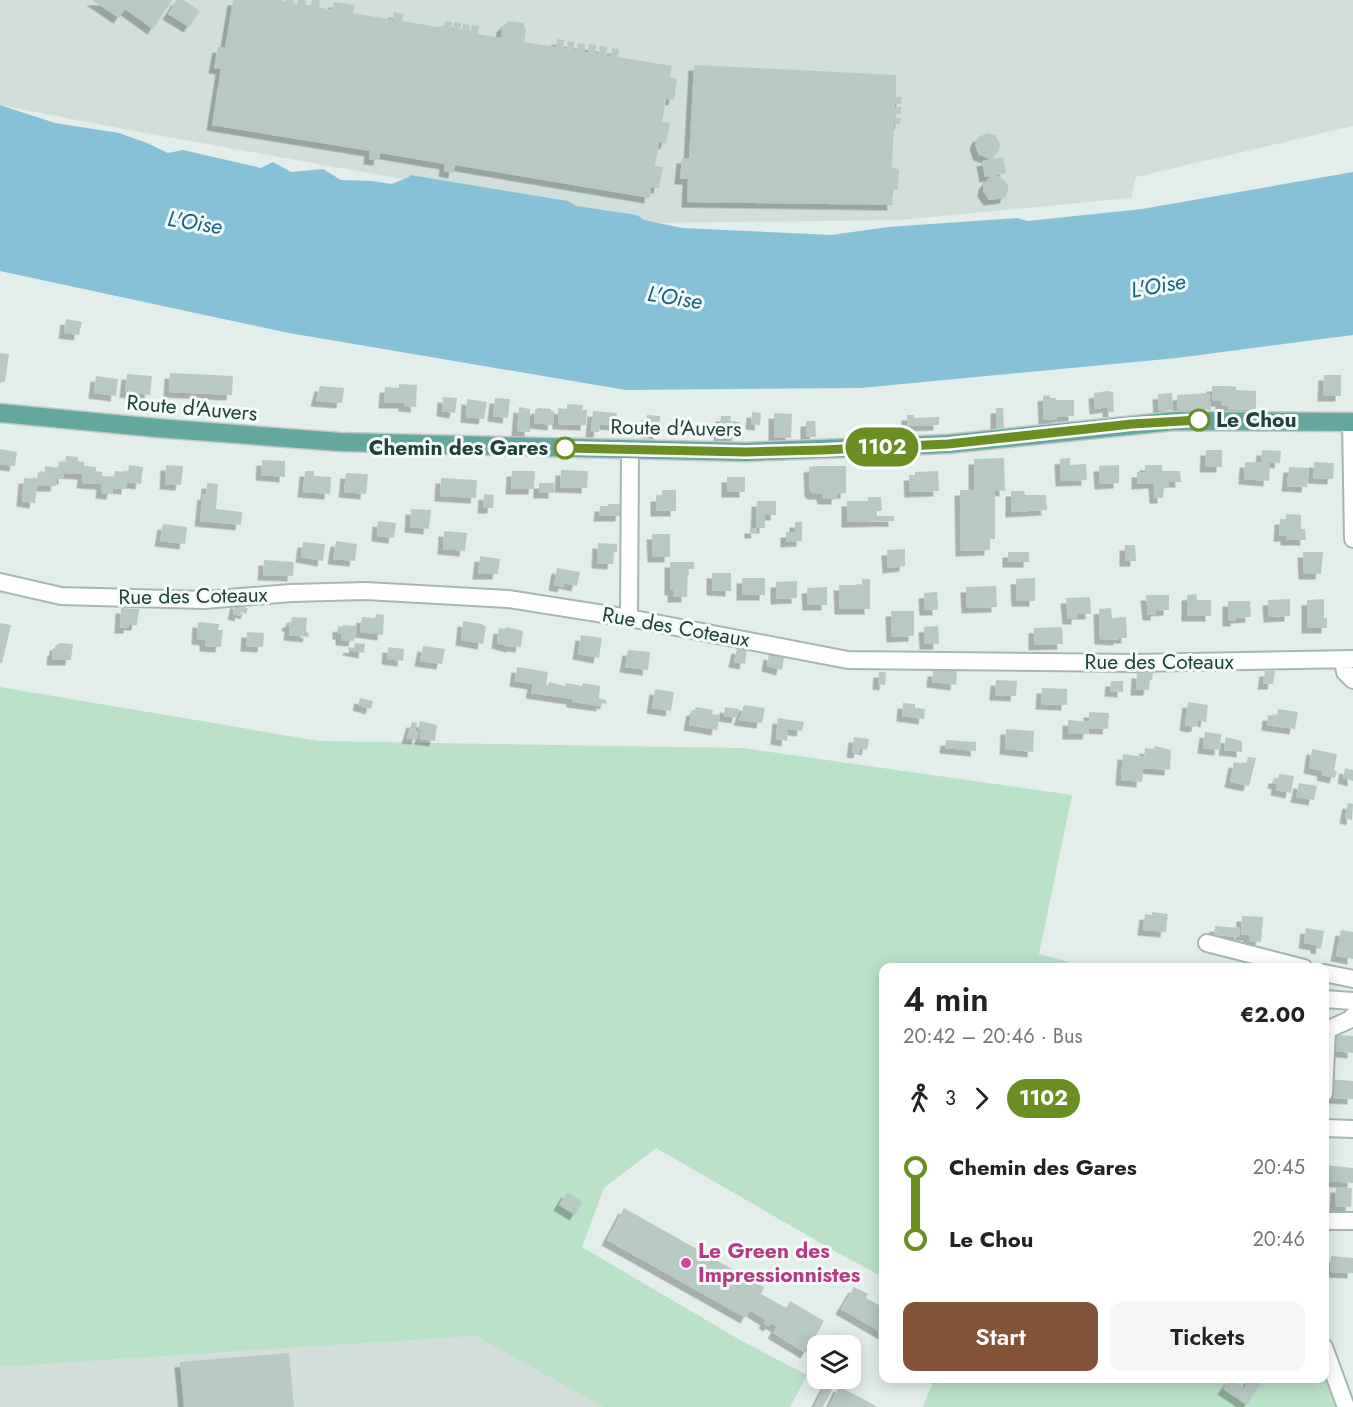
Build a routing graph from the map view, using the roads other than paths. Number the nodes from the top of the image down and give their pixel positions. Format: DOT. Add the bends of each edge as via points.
graph roads {
  1 [pos="0,413"];
  2 [pos="1352,422"];
  3 [pos="630,450"];
  4 [pos="1353,539"];
  5 [pos="0,582"];
  6 [pos="629,618"];
  7 [pos="1348,659"];
  8 [pos="1353,680"];
  9 [pos="1207,943"];
  10 [pos="1285,963"];
  11 [pos="1329,974"];
  12 [pos="1353,980"];
  13 [pos="1329,999"];
  14 [pos="1353,1001"];
  15 [pos="1353,1016"];
  16 [pos="1329,1029"];
  17 [pos="1329,1128"];
  18 [pos="1353,1129"];
  19 [pos="1329,1221"];
  20 [pos="1353,1221"];
  21 [pos="1329,1361"];
  22 [pos="1346,1407"];
  1 -- 3 [label="main road, Route d'Auvers" via="340,441"];
  2 -- 3 [label="main road, Route d'Auvers" via="1175,421 948,444 746,452"];
  2 -- 4 [label="street"];
  3 -- 6 [label="street"];
  5 -- 6 [label="street, Rue des Coteaux" via="61,596 204,600 366,591 508,599"];
  6 -- 7 [label="street, Rue des Coteaux" via="848,660 1134,663"];
  7 -- 8 [label="street" via="1346,672"];
  9 -- 10 [label="street"];
  11 -- 12 [label="street"];
  13 -- 14 [label="street"];
  15 -- 16 [label="street"];
  17 -- 18 [label="street"];
  19 -- 20 [label="street"];
  21 -- 22 [label="street"];
}
